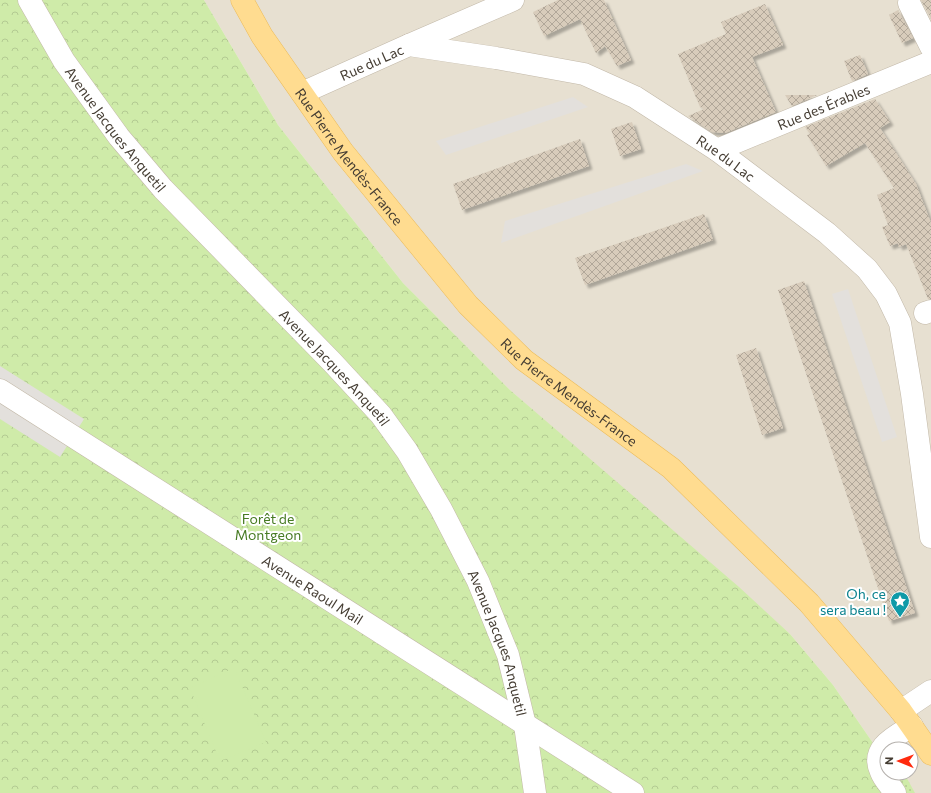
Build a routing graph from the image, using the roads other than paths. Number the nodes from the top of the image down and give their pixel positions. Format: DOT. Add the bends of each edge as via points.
graph roads {
  1 [pos="29,0"];
  2 [pos="242,0"];
  3 [pos="514,0"];
  4 [pos="910,3"];
  5 [pos="409,45"];
  6 [pos="931,47"];
  7 [pos="931,62"];
  8 [pos="302,93"];
  9 [pos="717,150"];
  10 [pos="0,390"];
  11 [pos="931,537"];
  12 [pos="931,691"];
  13 [pos="906,719"];
  14 [pos="525,725"];
  15 [pos="931,754"];
  16 [pos="535,793"];
  17 [pos="633,793"];
  18 [pos="895,793"];
  1 -- 14 [label="street, Avenue Jacques Anquetil" via="64,61 119,137 163,189 381,415 407,451 441,509 478,581 508,655"];
  2 -- 8 [label="main road, Rue Pierre Mendès-France" via="262,36"];
  3 -- 5 [label="street"];
  4 -- 6 [label="street"];
  5 -- 8 [label="street, Rue du Lac"];
  5 -- 9 [label="street, Rue du Lac" via="584,74 635,97"];
  7 -- 9 [label="street, Rue des Érables"];
  8 -- 13 [label="main road, Rue Pierre Mendès-France" via="343,152 468,305 524,360 670,468 809,603"];
  9 -- 11 [label="street, Rue du Lac" via="827,233 867,269 886,294 900,323"];
  10 -- 14 [label="street, Avenue Raoul Mail"];
  12 -- 13 [label="street"];
  13 -- 15 [label="main road, Rue Pierre Mendès-France"];
  13 -- 18 [label="street" via="878,753 881,773"];
  14 -- 16 [label="street, Avenue Jacques Anquetil"];
  14 -- 17 [label="street, Avenue Raoul Mail"];
}
